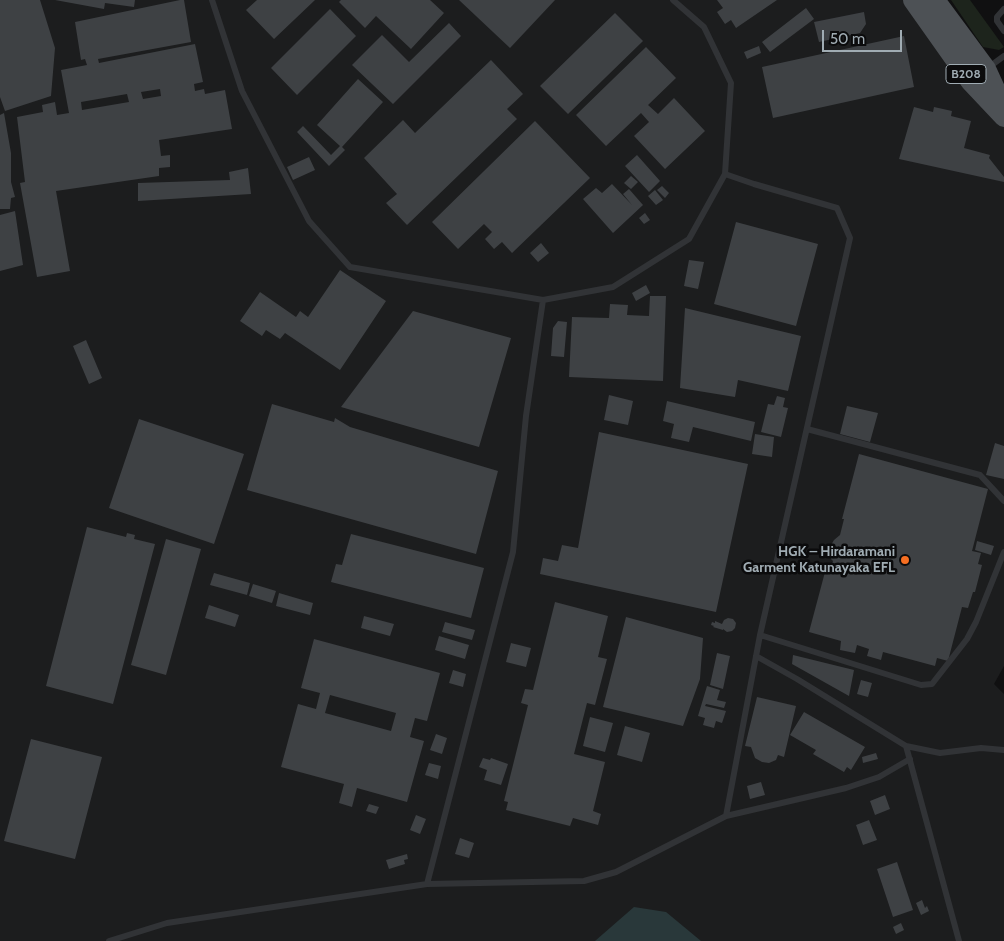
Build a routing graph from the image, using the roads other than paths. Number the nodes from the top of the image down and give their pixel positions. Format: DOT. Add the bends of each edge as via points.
graph roads {
  1 [pos="212,0"];
  2 [pos="673,0"];
  3 [pos="913,0"];
  4 [pos="935,0"];
  5 [pos="1004,9"];
  6 [pos="1004,31"];
  7 [pos="1004,56"];
  8 [pos="979,75"];
  9 [pos="1004,108"];
  10 [pos="1004,117"];
  11 [pos="725,174"];
  12 [pos="543,300"];
  13 [pos="807,429"];
  14 [pos="1004,501"];
  15 [pos="1004,552"];
  16 [pos="760,635"];
  17 [pos="756,656"];
  18 [pos="906,746"];
  19 [pos="1004,750"];
  20 [pos="910,759"];
  21 [pos="726,816"];
  22 [pos="427,884"];
  23 [pos="110,941"];
  24 [pos="959,941"];
  1 -- 12 [label="lane" via="242,91 309,221 350,267"];
  2 -- 11 [label="lane" via="704,27 731,83"];
  3 -- 8 [label="main road, B208"];
  4 -- 8 [label="main road, B208"];
  5 -- 6 [label="lane" via="997,21"];
  7 -- 8 [label="lane"];
  8 -- 9 [label="main road, B208"];
  8 -- 10 [label="main road, B208"];
  11 -- 12 [label="lane" via="689,239 613,287"];
  11 -- 13 [label="lane" via="837,208 850,238"];
  12 -- 22 [label="lane" via="526,416 513,552"];
  13 -- 14 [label="lane" via="980,475"];
  13 -- 16 [label="lane"];
  15 -- 16 [label="lane" via="967,639 932,684 920,685"];
  16 -- 17 [label="lane"];
  17 -- 18 [label="lane"];
  17 -- 21 [label="lane"];
  18 -- 19 [label="lane" via="940,753 981,748"];
  18 -- 20 [label="lane"];
  20 -- 21 [label="lane" via="879,777 846,788"];
  20 -- 24 [label="lane"];
  21 -- 22 [label="lane" via="616,872 584,881"];
  22 -- 23 [label="lane" via="167,923"];
}
